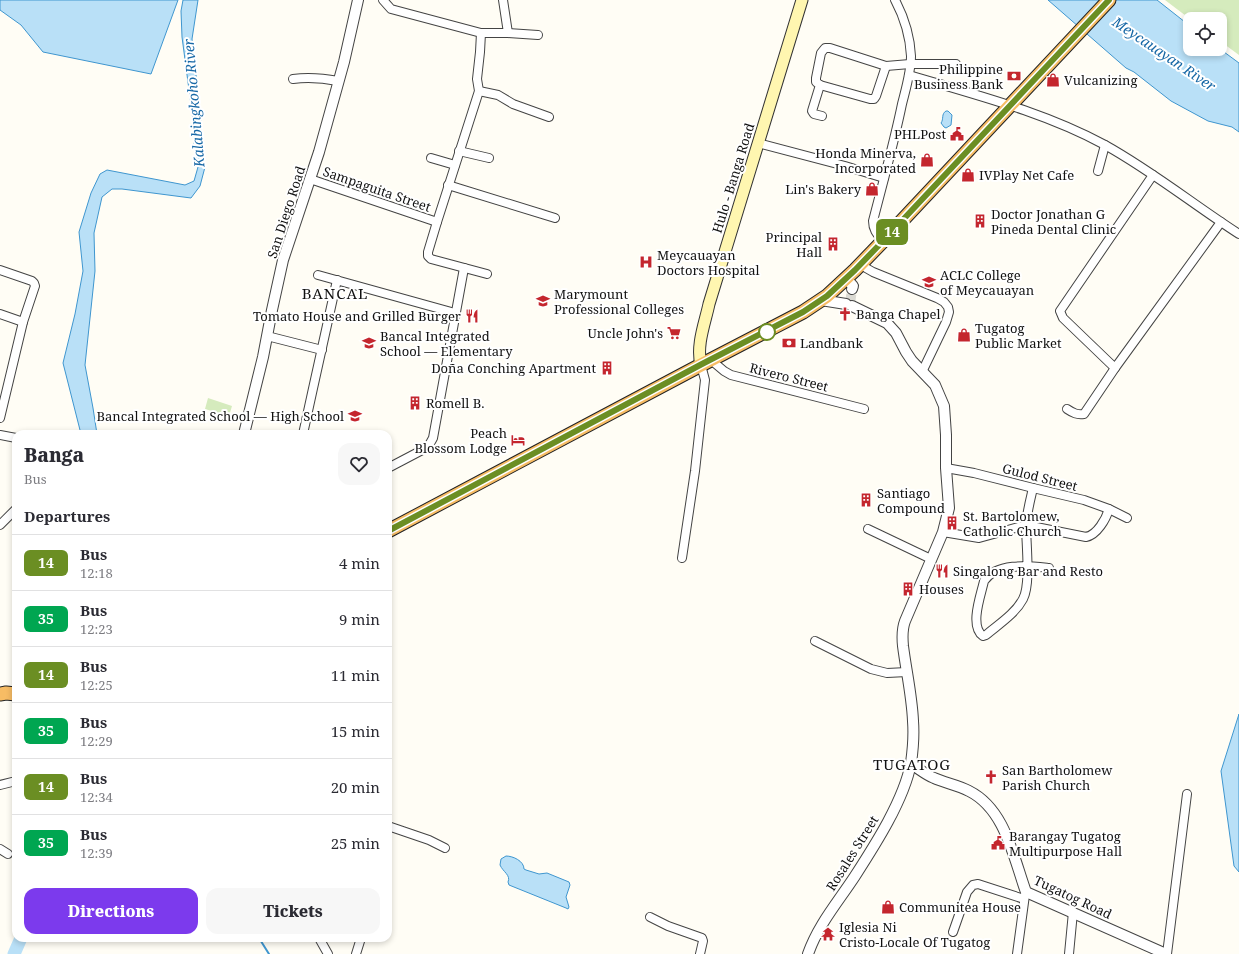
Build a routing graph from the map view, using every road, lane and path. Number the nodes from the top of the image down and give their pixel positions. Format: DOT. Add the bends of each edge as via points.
graph roads {
  1 [pos="358,0"];
  2 [pos="383,0"];
  3 [pos="503,0"];
  4 [pos="802,0"];
  5 [pos="895,0"];
  6 [pos="1108,0"];
  7 [pos="481,33"];
  8 [pos="508,33"];
  9 [pos="538,35"];
  10 [pos="910,64"];
  11 [pos="956,64"];
  12 [pos="886,66"];
  13 [pos="909,75"];
  14 [pos="293,79"];
  15 [pos="338,81"];
  16 [pos="820,84"];
  17 [pos="479,91"];
  18 [pos="1011,105"];
  19 [pos="822,116"];
  20 [pos="549,117"];
  21 [pos="758,143"];
  22 [pos="1105,145"];
  23 [pos="459,151"];
  24 [pos="431,158"];
  25 [pos="489,158"];
  26 [pos="455,165"];
  27 [pos="1098,171"];
  28 [pos="1153,175"];
  29 [pos="884,178"];
  30 [pos="310,179"];
  31 [pos="448,185"];
  32 [pos="555,218"];
  33 [pos="437,222"];
  34 [pos="1221,222"];
  35 [pos="1239,234"];
  36 [pos="883,241"];
  37 [pos="861,264"];
  38 [pos="464,268"];
  39 [pos="0,270"];
  40 [pos="487,274"];
  41 [pos="318,275"];
  42 [pos="337,280"];
  43 [pos="821,300"];
  44 [pos="455,313"];
  45 [pos="0,314"];
  46 [pos="23,322"];
  47 [pos="267,336"];
  48 [pos="322,350"];
  49 [pos="706,362"];
  50 [pos="1115,368"];
  51 [pos="922,372"];
  52 [pos="864,409"];
  53 [pos="1067,409"];
  54 [pos="0,418"];
  55 [pos="245,430"];
  56 [pos="304,430"];
  57 [pos="0,434"];
  58 [pos="12,437"];
  59 [pos="392,466"];
  60 [pos="946,468"];
  61 [pos="1033,488"];
  62 [pos="1109,509"];
  63 [pos="12,513"];
  64 [pos="1126,518"];
  65 [pos="0,525"];
  66 [pos="1026,525"];
  67 [pos="392,528"];
  68 [pos="868,529"];
  69 [pos="942,532"];
  70 [pos="682,558"];
  71 [pos="930,559"];
  72 [pos="1028,566"];
  73 [pos="1049,568"];
  74 [pos="815,641"];
  75 [pos="907,672"];
  76 [pos="12,684"];
  77 [pos="7,694"];
  78 [pos="911,764"];
  79 [pos="12,782"];
  80 [pos="0,786"];
  81 [pos="1188,794"];
  82 [pos="392,827"];
  83 [pos="445,848"];
  84 [pos="0,850"];
  85 [pos="8,854"];
  86 [pos="1025,895"];
  87 [pos="1073,912"];
  88 [pos="650,917"];
  89 [pos="953,932"];
  90 [pos="321,942"];
  91 [pos="360,942"];
  92 [pos="328,954"];
  93 [pos="356,954"];
  94 [pos="700,954"];
  95 [pos="808,954"];
  96 [pos="1017,954"];
  97 [pos="1069,954"];
  98 [pos="1166,954"];
  1 -- 15 [label="street, San Diego Road"];
  2 -- 7 [label="street" via="391,10"];
  3 -- 8 [label="street"];
  4 -- 21 [label="main road, Hulo - Banga Road"];
  5 -- 10 [label="street" via="908,33"];
  6 -- 18 [label="highway"];
  7 -- 8 [label="street"];
  7 -- 17 [label="street" via="477,79"];
  8 -- 9 [label="street"];
  10 -- 11 [label="street"];
  10 -- 12 [label="street"];
  10 -- 13 [label="street"];
  12 -- 16 [label="street" via="874,99"];
  12 -- 16 [label="street" via="825,48 821,53 816,78 816,82"];
  13 -- 18 [label="street"];
  13 -- 29 [label="street"];
  14 -- 15 [label="street" via="317,77"];
  15 -- 30 [label="street, San Diego Road"];
  16 -- 19 [label="street" via="812,111"];
  17 -- 20 [label="street" via="498,95 513,104"];
  17 -- 23 [label="street"];
  18 -- 22 [label="street" via="1058,122"];
  18 -- 36 [label="highway"];
  21 -- 29 [label="street"];
  21 -- 49 [label="main road, Hulo - Banga Road" via="709,304 700,346 700,358"];
  22 -- 27 [label="street"];
  22 -- 28 [label="street"];
  23 -- 25 [label="street"];
  23 -- 26 [label="street"];
  24 -- 26 [label="street"];
  26 -- 31 [label="street"];
  28 -- 34 [label="street"];
  28 -- 50 [label="street" via="1060,311 1063,318"];
  29 -- 36 [label="street" via="873,224 875,232"];
  30 -- 33 [label="street, Sampaguita Street"];
  30 -- 47 [label="street, San Diego Road" via="283,260"];
  31 -- 32 [label="street"];
  31 -- 33 [label="street"];
  33 -- 38 [label="street" via="428,256"];
  34 -- 35 [label="street"];
  34 -- 50 [label="street"];
  36 -- 37 [label="highway"];
  37 -- 43 [label="highway" via="849,283"];
  37 -- 51 [label="street" via="873,272 942,301 948,307 948,318"];
  38 -- 40 [label="street"];
  38 -- 44 [label="street"];
  39 -- 46 [label="street" via="34,283"];
  41 -- 42 [label="street"];
  42 -- 44 [label="street"];
  42 -- 48 [label="street"];
  43 -- 49 [label="highway" via="803,312"];
  43 -- 51 [label="street, Rosales Street" via="849,305 887,323"];
  44 -- 59 [label="street" via="433,438 428,447"];
  45 -- 46 [label="street"];
  46 -- 54 [label="street"];
  47 -- 48 [label="street"];
  47 -- 55 [label="street, San Diego Road"];
  48 -- 56 [label="street"];
  49 -- 52 [label="street, Rivero Street" via="731,374"];
  49 -- 67 [label="highway"];
  49 -- 70 [label="street" via="695,471"];
  50 -- 53 [label="street" via="1084,414 1074,414"];
  51 -- 60 [label="street, Rosales Street" via="935,385 944,406"];
  57 -- 58 [label="street"];
  60 -- 61 [label="street, Gulod Street"];
  60 -- 69 [label="street, Rosales Street" via="949,508"];
  61 -- 62 [label="street, Gulod Street" via="1084,500"];
  61 -- 66 [label="street"];
  62 -- 64 [label="street, Gulod Street"];
  62 -- 66 [label="street" via="1104,521 1093,535 1086,537"];
  63 -- 65 [label="street"];
  66 -- 69 [label="street" via="979,538"];
  66 -- 72 [label="street"];
  68 -- 71 [label="street"];
  69 -- 71 [label="street, Rosales Street"];
  71 -- 75 [label="street, Rosales Street" via="903,628"];
  72 -- 72 [label="street" via="1026,594 1023,599 1011,615 983,636 977,627 976,619 984,581 1000,569"];
  72 -- 73 [label="street"];
  74 -- 75 [label="street" via="871,669 886,673"];
  75 -- 78 [label="street, Rosales Street" via="913,720"];
  76 -- 77 [label="highway"];
  78 -- 86 [label="street, Tugatog Road" via="933,778 968,790 990,807 1002,825"];
  78 -- 95 [label="street, Rosales Street" via="891,815 854,877 833,906"];
  79 -- 80 [label="street"];
  81 -- 98 [label="street"];
  82 -- 83 [label="street"];
  84 -- 85 [label="street"];
  86 -- 87 [label="street, Tugatog Road"];
  86 -- 89 [label="street" via="973,885 967,892"];
  86 -- 96 [label="street"];
  87 -- 97 [label="street"];
  87 -- 98 [label="street, Tugatog Road"];
  88 -- 94 [label="street" via="702,938"];
  90 -- 92 [label="street"];
  91 -- 93 [label="street"];
}
